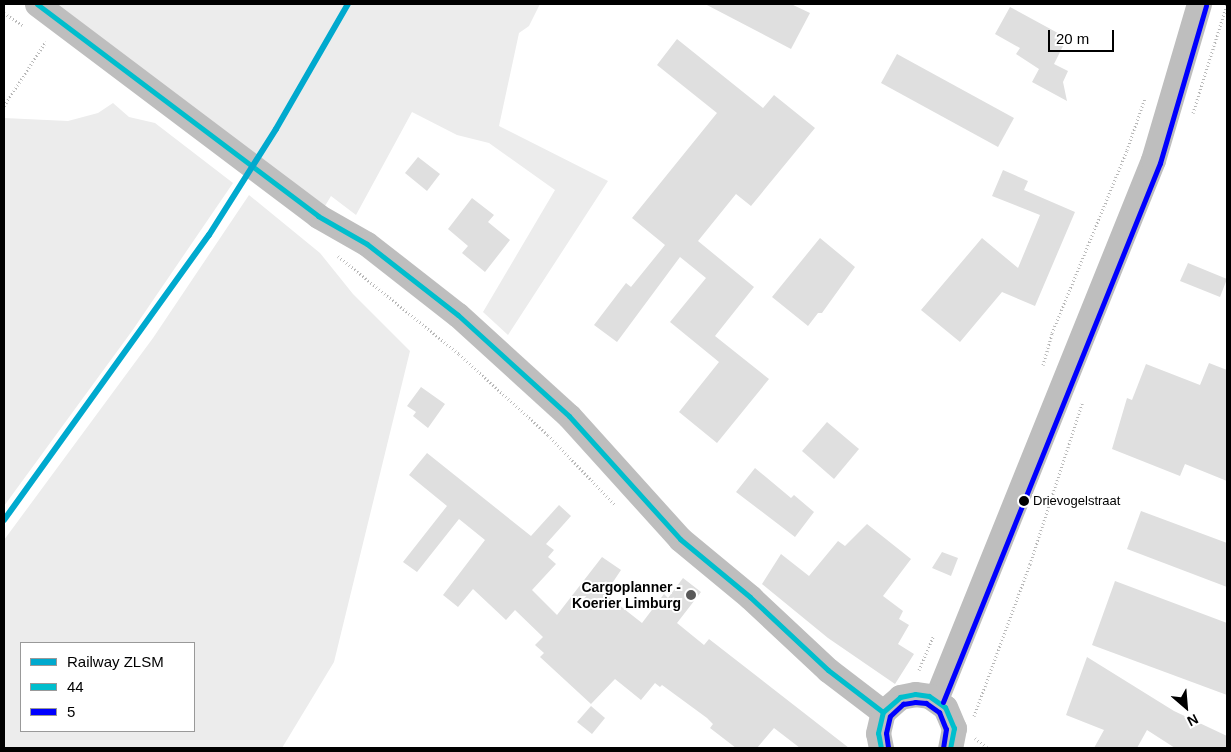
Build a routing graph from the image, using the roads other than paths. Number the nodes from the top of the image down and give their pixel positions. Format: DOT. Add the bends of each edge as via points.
graph roads {
  1 [pos="37,4"];
  2 [pos="1199,4"];
  3 [pos="936,699"];
  4 [pos="883,712"];
  5 [pos="881,748"];
  6 [pos="950,748"];
  1 -- 4 [label="street" via="74,28 169,105 318,216 367,244 458,315 569,416 680,539 750,597 828,670"];
  2 -- 3 [label="street" via="1153,160"];
  3 -- 4 [label="street" via="908,694 890,703"];
  3 -- 6 [label="street" via="951,717 954,737"];
  4 -- 5 [label="street" via="878,733"];
}
